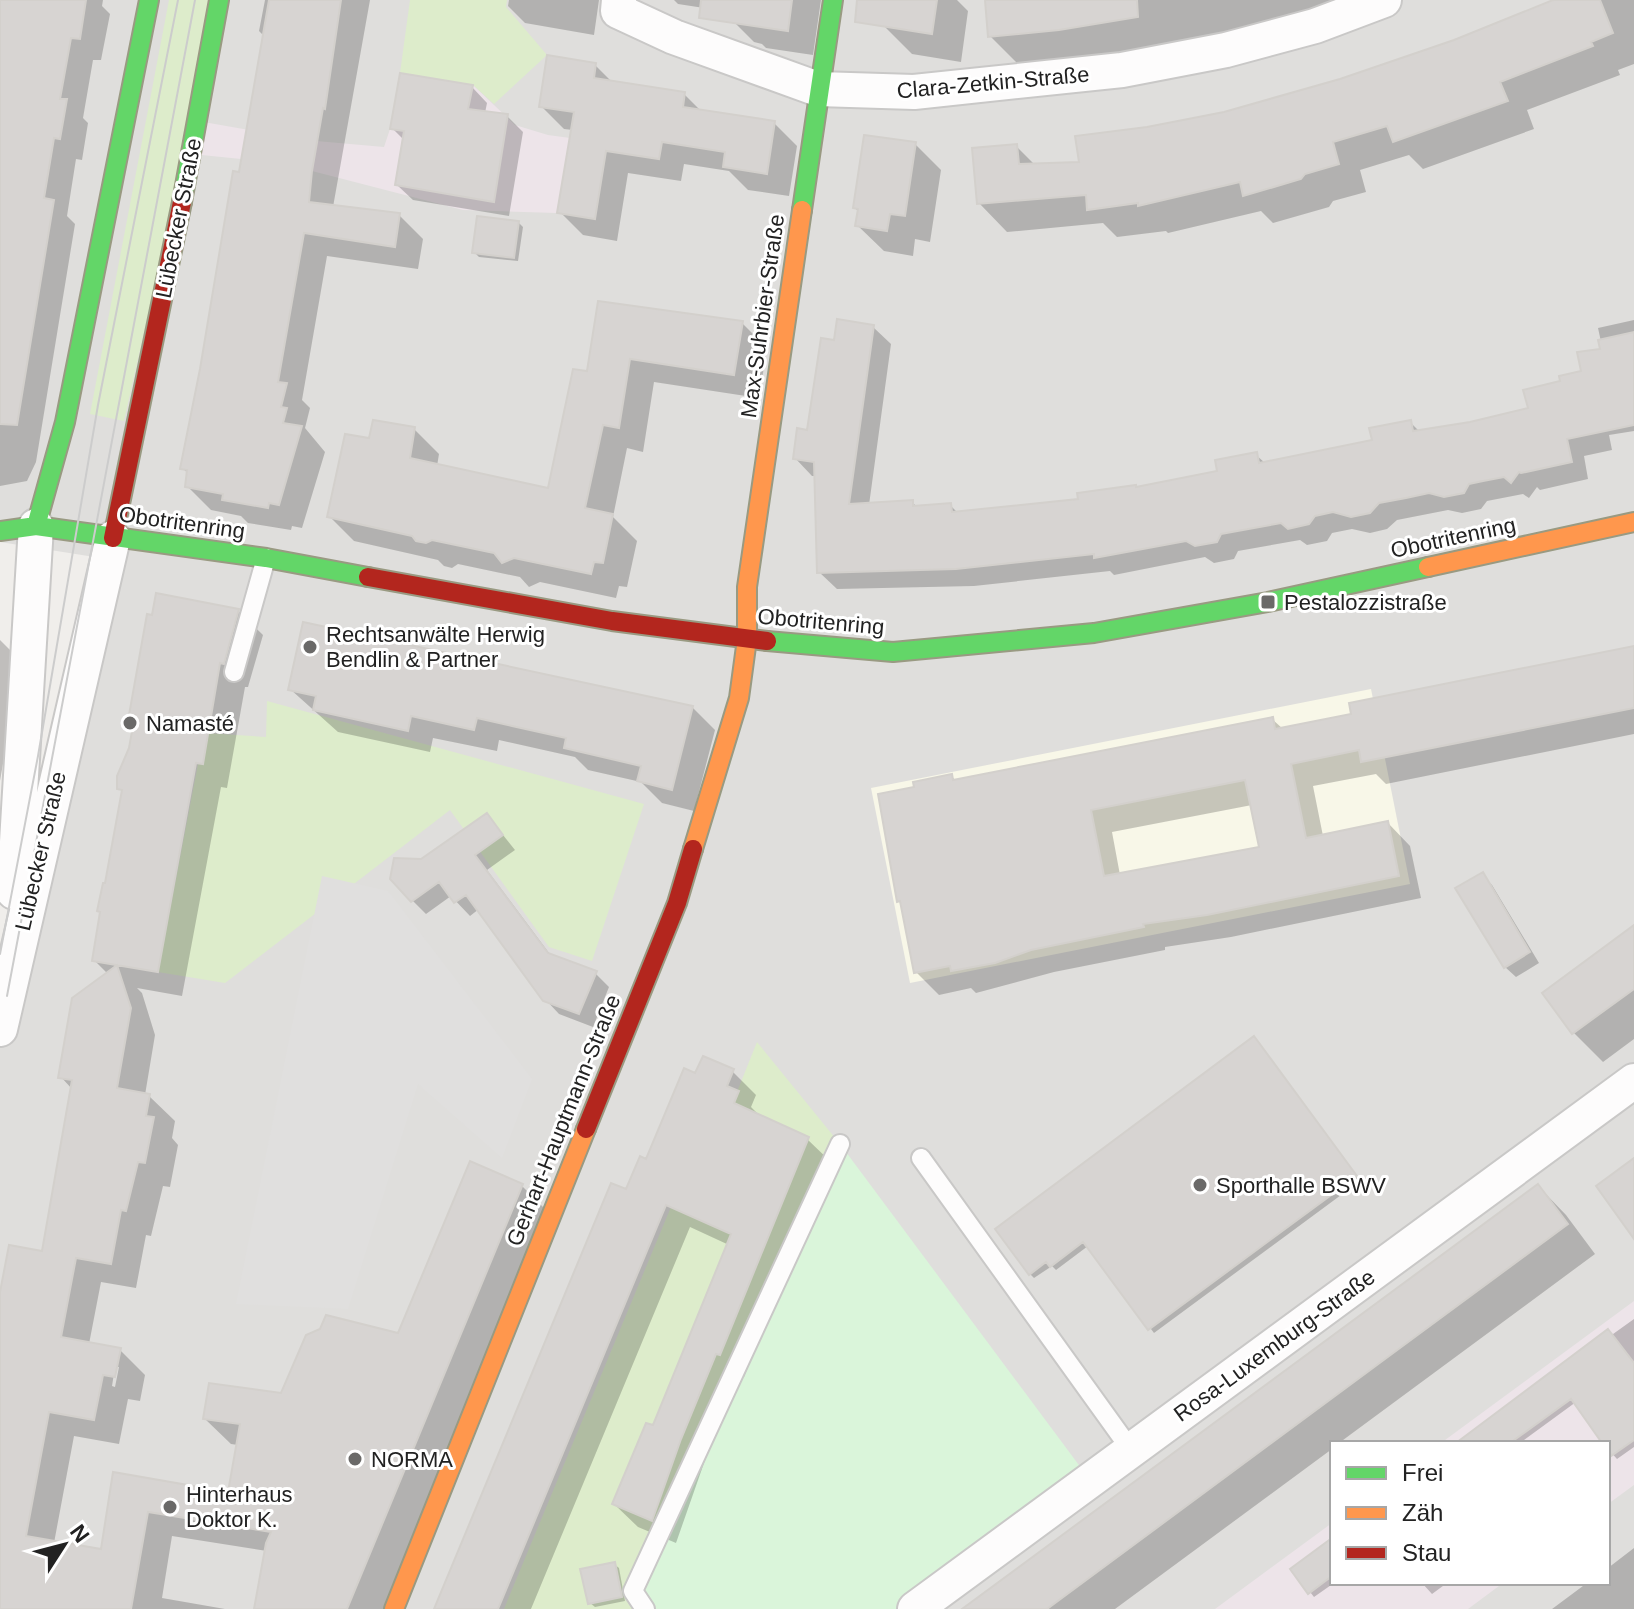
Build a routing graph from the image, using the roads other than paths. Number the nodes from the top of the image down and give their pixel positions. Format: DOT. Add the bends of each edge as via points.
graph roads {
  1 [pos="149,0"];
  2 [pos="219,0"];
  3 [pos="619,0"];
  4 [pos="833,0"];
  5 [pos="1384,0"];
  6 [pos="818,89"];
  7 [pos="1634,522"];
  8 [pos="36,526"];
  9 [pos="0,531"];
  10 [pos="113,538"];
  11 [pos="266,558"];
  12 [pos="747,639"];
  13 [pos="234,672"];
  14 [pos="7,996"];
  15 [pos="0,1029"];
  16 [pos="1634,1081"];
  17 [pos="840,1144"];
  18 [pos="921,1158"];
  19 [pos="1131,1450"];
  20 [pos="394,1609"];
  21 [pos="645,1609"];
  22 [pos="915,1609"];
  1 -- 8 [label="street, Lübecker Straße" via="65,422"];
  2 -- 10 [label="street, Lübecker Straße"];
  3 -- 6 [label="street, Clara-Zetkin-Straße" via="618,11 674,37"];
  4 -- 6 [label="street, Max-Suhrbier-Straße"];
  5 -- 6 [label="street, Clara-Zetkin-Straße" via="1226,50 1122,70 914,92"];
  6 -- 12 [label="street, Max-Suhrbier-Straße" via="747,587"];
  7 -- 12 [label="street, Obotritenring" via="1268,602 1094,633 893,652"];
  8 -- 9 [label="street, Obotritenring"];
  8 -- 10 [label="street, Obotritenring"];
  8 -- 14 [label="street, Lübecker Straße"];
  10 -- 11 [label="street, Obotritenring"];
  10 -- 14 [label="street, Lübecker Straße"];
  11 -- 12 [label="street, Obotritenring" via="612,621"];
  11 -- 13 [label="lane"];
  12 -- 20 [label="street, Gerhart-Hauptmann-Straße" via="739,698 677,903"];
  14 -- 15 [label="street"];
  16 -- 19 [label="street, Rosa-Luxemburg-Straße"];
  17 -- 21 [label="lane" via="633,1591"];
  18 -- 19 [label="lane"];
  19 -- 22 [label="street, Rosa-Luxemburg-Straße"];
}
